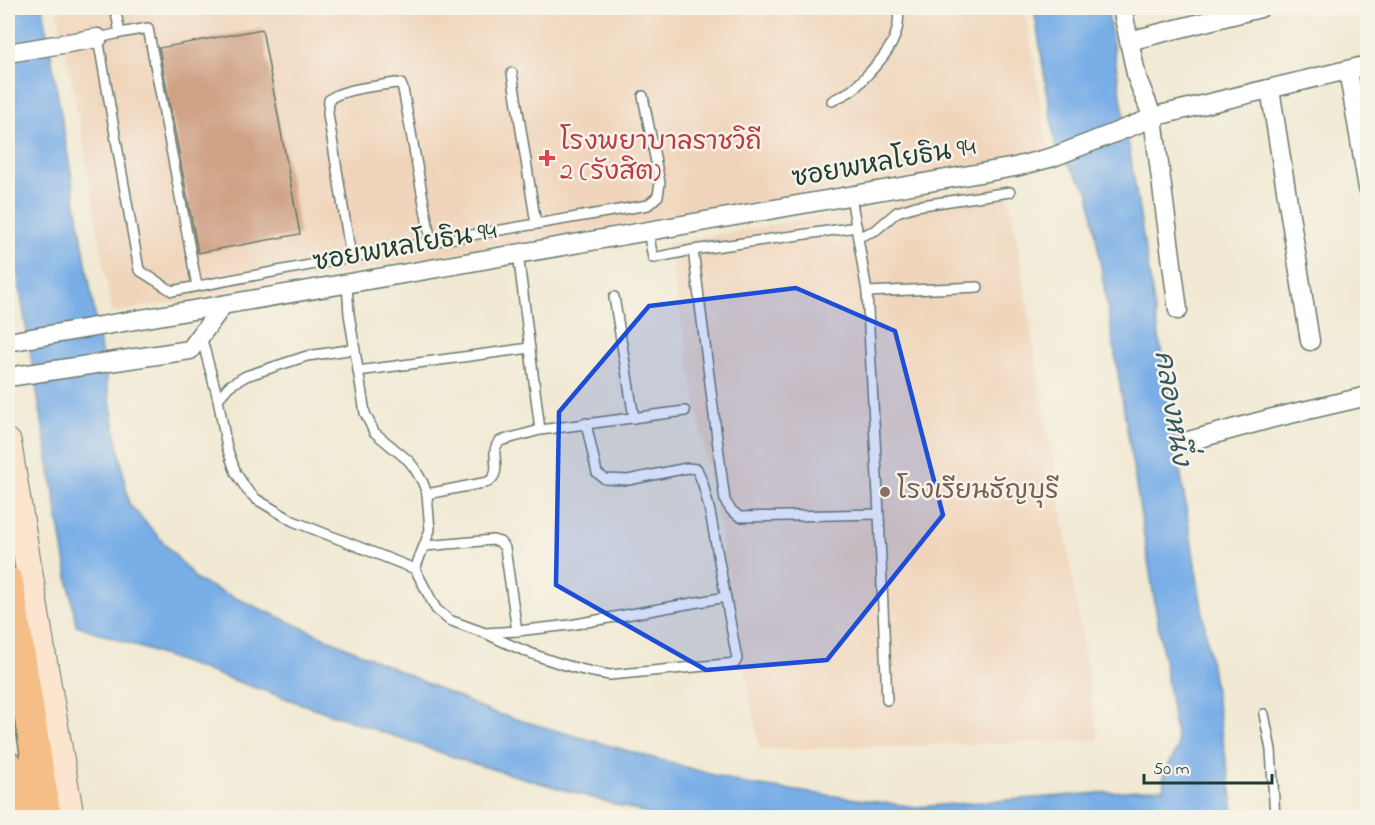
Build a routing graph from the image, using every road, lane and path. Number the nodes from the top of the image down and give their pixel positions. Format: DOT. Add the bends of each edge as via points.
graph roads {
  1 [pos="115,8"];
  2 [pos="898,8"];
  3 [pos="1122,8"];
  4 [pos="1260,8"];
  5 [pos="120,33"];
  6 [pos="98,38"];
  7 [pos="1129,41"];
  8 [pos="8,53"];
  9 [pos="1368,65"];
  10 [pos="1348,70"];
  11 [pos="512,73"];
  12 [pos="1270,89"];
  13 [pos="643,96"];
  14 [pos="832,101"];
  15 [pos="1148,120"];
  16 [pos="1368,188"];
  17 [pos="1010,192"];
  18 [pos="851,196"];
  19 [pos="536,224"];
  20 [pos="648,231"];
  21 [pos="857,232"];
  22 [pos="431,242"];
  23 [pos="693,250"];
  24 [pos="518,253"];
  25 [pos="351,257"];
  26 [pos="347,284"];
  27 [pos="197,286"];
  28 [pos="978,287"];
  29 [pos="867,292"];
  30 [pos="614,297"];
  31 [pos="223,305"];
  32 [pos="1179,309"];
  33 [pos="201,336"];
  34 [pos="15,341"];
  35 [pos="1310,341"];
  36 [pos="530,348"];
  37 [pos="355,349"];
  38 [pos="358,371"];
  39 [pos="8,377"];
  40 [pos="1368,396"];
  41 [pos="218,399"];
  42 [pos="685,411"];
  43 [pos="634,418"];
  44 [pos="586,423"];
  45 [pos="540,430"];
  46 [pos="8,442"];
  47 [pos="1185,442"];
  48 [pos="427,494"];
  49 [pos="879,514"];
  50 [pos="424,546"];
  51 [pos="416,568"];
  52 [pos="8,582"];
  53 [pos="726,597"];
  54 [pos="517,632"];
  55 [pos="485,633"];
  56 [pos="887,700"];
  57 [pos="1264,714"];
  58 [pos="8,768"];
  59 [pos="16,818"];
  60 [pos="46,818"];
  61 [pos="71,818"];
  62 [pos="1275,818"];
  1 -- 5 [label="lane"];
  2 -- 14 [label="lane" via="900,19 890,48 853,89"];
  3 -- 7 [label="street"];
  4 -- 7 [label="street"];
  5 -- 6 [label="lane"];
  5 -- 27 [label="lane" via="148,28"];
  6 -- 8 [label="street"];
  6 -- 27 [label="lane" via="139,270 172,291"];
  7 -- 15 [label="street"];
  9 -- 10 [label="street, ซอยพหลโยธิน 94"];
  10 -- 12 [label="street, ซอยพหลโยธิน 94"];
  10 -- 16 [label="street"];
  11 -- 19 [label="lane"];
  12 -- 15 [label="street, ซอยพหลโยธิน 94"];
  12 -- 35 [label="street"];
  13 -- 19 [label="lane" via="660,183 658,196 648,205"];
  15 -- 18 [label="street, ซอยพหลโยธิน 94" via="1053,158"];
  15 -- 32 [label="street"];
  17 -- 21 [label="lane" via="916,206 897,212 876,230"];
  18 -- 20 [label="street, ซอยพหลโยธิน 94"];
  18 -- 21 [label="lane"];
  19 -- 22 [label="lane"];
  20 -- 23 [label="lane" via="653,258"];
  20 -- 24 [label="street, ซอยพหลโยธิน 94"];
  21 -- 23 [label="lane"];
  21 -- 29 [label="lane"];
  22 -- 25 [label="lane"];
  22 -- 25 [label="lane" via="401,84 344,92 329,100 328,114"];
  23 -- 49 [label="lane" via="725,501 731,510 740,517"];
  24 -- 26 [label="street, ซอยพหลโยธิน 94"];
  24 -- 36 [label="lane"];
  25 -- 27 [label="lane"];
  26 -- 31 [label="street, ซอยพหลโยธิน 94"];
  26 -- 37 [label="lane"];
  28 -- 29 [label="lane"];
  29 -- 49 [label="lane"];
  30 -- 43 [label="lane"];
  31 -- 33 [label="street"];
  31 -- 34 [label="street, ซอยพหลโยธิน 94"];
  33 -- 39 [label="street" via="190,350"];
  33 -- 41 [label="lane"];
  36 -- 38 [label="lane"];
  36 -- 45 [label="lane"];
  37 -- 38 [label="lane"];
  37 -- 41 [label="lane" via="307,356 246,376 229,386"];
  38 -- 48 [label="lane" via="365,413 374,432 409,461"];
  40 -- 47 [label="street"];
  41 -- 51 [label="lane" via="236,473 256,499 293,521"];
  42 -- 43 [label="lane"];
  43 -- 44 [label="lane"];
  44 -- 45 [label="lane"];
  44 -- 53 [label="lane" via="597,473 605,479 628,480 697,469 710,512"];
  45 -- 48 [label="lane" via="496,444 496,473 488,482"];
  46 -- 61 [label="main road"];
  48 -- 50 [label="lane" via="430,530"];
  49 -- 56 [label="lane"];
  50 -- 51 [label="lane"];
  50 -- 54 [label="lane" via="500,542 505,548"];
  51 -- 55 [label="lane" via="436,609 449,620"];
  52 -- 60 [label="highway"];
  53 -- 54 [label="lane"];
  53 -- 55 [label="lane" via="735,663 610,675 551,660"];
  54 -- 55 [label="lane"];
  57 -- 62 [label="lane" via="1271,750"];
  58 -- 59 [label="highway"];
}
